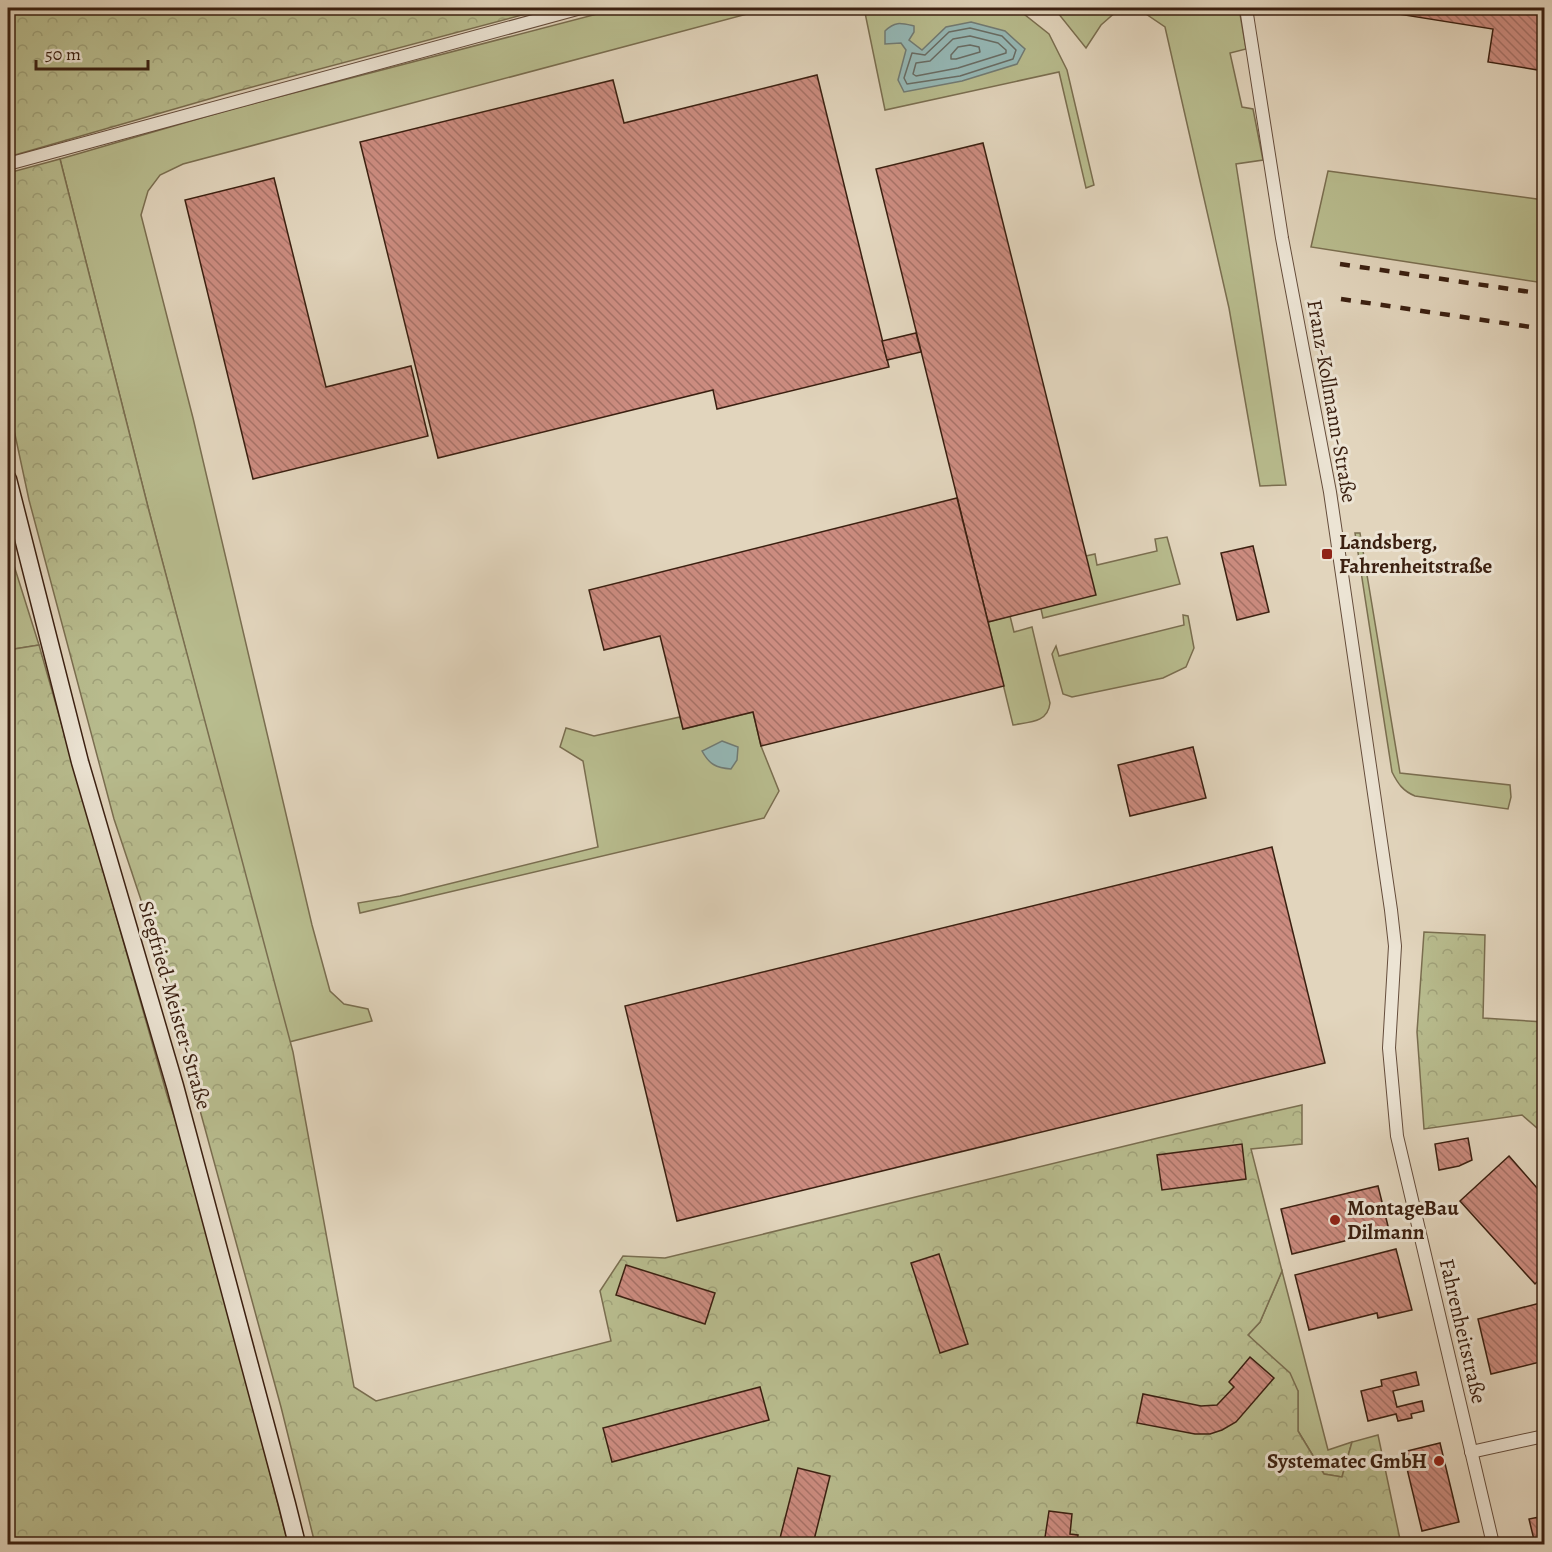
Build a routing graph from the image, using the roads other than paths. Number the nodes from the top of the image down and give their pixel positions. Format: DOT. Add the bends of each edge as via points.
graph roads {
  1 [pos="580,8"];
  2 [pos="1246,8"];
  3 [pos="8,164"];
  4 [pos="8,479"];
  5 [pos="1391,910"];
  6 [pos="1545,1436"];
  7 [pos="1472,1452"];
  8 [pos="297,1545"];
  9 [pos="1493,1545"];
  1 -- 3 [label="street"];
  2 -- 5 [label="street, Franz-Kollmann-Straße" via="1282,238 1330,492"];
  4 -- 8 [label="street, Siegfried-Meister-Straße" via="80,762 178,1097"];
  5 -- 7 [label="street, Fahrenheitstraße" via="1395,946 1389,1048 1397,1136"];
  6 -- 7 [label="street"];
  7 -- 9 [label="street, Fahrenheitstraße"];
}
